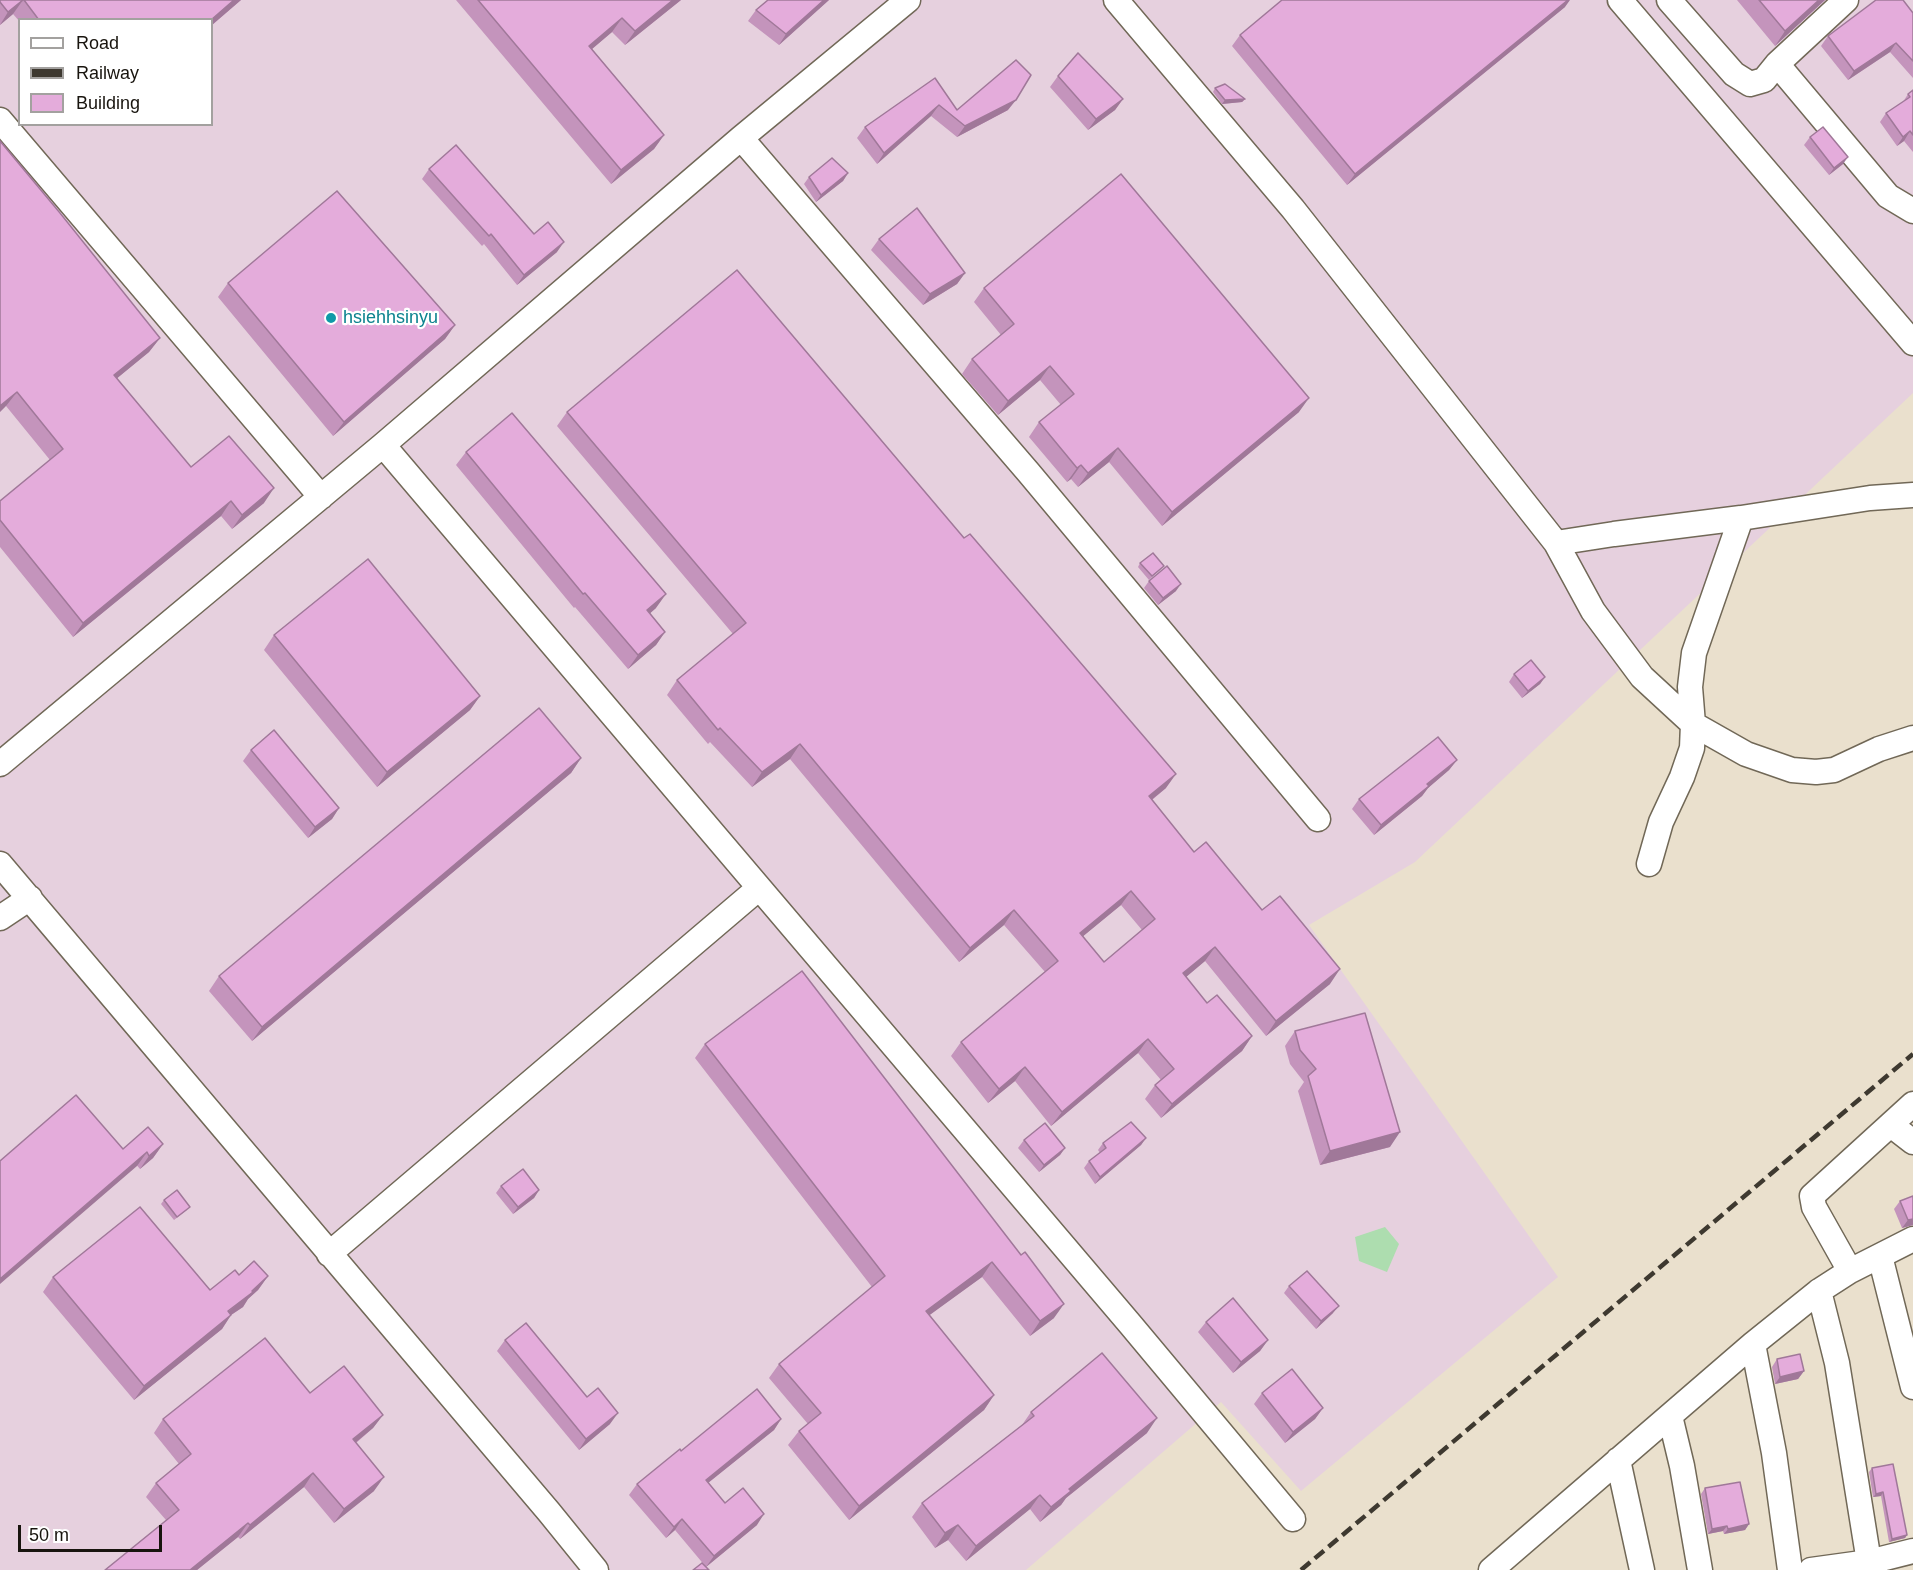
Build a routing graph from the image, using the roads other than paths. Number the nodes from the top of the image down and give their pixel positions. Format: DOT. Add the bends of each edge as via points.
graph roads {
  1 [pos="908,0"];
  2 [pos="1116,0"];
  3 [pos="1620,0"];
  4 [pos="1669,0"];
  5 [pos="1846,0"];
  6 [pos="1777,64"];
  7 [pos="0,120"];
  8 [pos="741,138"];
  9 [pos="1913,211"];
  10 [pos="1913,343"];
  11 [pos="383,445"];
  12 [pos="1913,495"];
  13 [pos="321,497"];
  14 [pos="1740,518"];
  15 [pos="1556,543"];
  16 [pos="1693,724"];
  17 [pos="1913,738"];
  18 [pos="0,764"];
  19 [pos="1318,819"];
  20 [pos="0,864"];
  21 [pos="1649,864"];
  22 [pos="759,888"];
  23 [pos="30,898"];
  24 [pos="0,918"];
  25 [pos="1913,1104"];
  26 [pos="1891,1125"];
  27 [pos="1913,1142"];
  28 [pos="1913,1239"];
  29 [pos="329,1254"];
  30 [pos="1880,1256"];
  31 [pos="1850,1271"];
  32 [pos="1819,1291"];
  33 [pos="1908,1340"];
  34 [pos="1753,1344"];
  35 [pos="1913,1387"];
  36 [pos="1670,1416"];
  37 [pos="1618,1460"];
  38 [pos="1293,1519"];
  39 [pos="1912,1555"];
  40 [pos="1869,1562"];
  41 [pos="596,1570"];
  42 [pos="1491,1570"];
  43 [pos="1642,1570"];
  44 [pos="1700,1570"];
  45 [pos="1790,1570"];
  46 [pos="1811,1570"];
  1 -- 8 [label="street"];
  2 -- 15 [label="street" via="1293,209"];
  3 -- 10 [label="street"];
  4 -- 6 [label="street" via="1734,74 1750,84 1764,80"];
  5 -- 6 [label="street"];
  6 -- 9 [label="street" via="1888,196"];
  7 -- 13 [label="street"];
  8 -- 11 [label="street"];
  8 -- 19 [label="street" via="1029,473"];
  11 -- 13 [label="street"];
  11 -- 22 [label="street"];
  12 -- 14 [label="street"];
  13 -- 18 [label="street"];
  14 -- 15 [label="street"];
  14 -- 16 [label="street" via="1694,652 1690,687"];
  15 -- 16 [label="street" via="1593,611 1642,677"];
  16 -- 17 [label="street" via="1746,754 1792,770 1815,772 1834,770"];
  16 -- 21 [label="street" via="1692,748 1661,822"];
  20 -- 23 [label="street"];
  22 -- 29 [label="street"];
  22 -- 38 [label="street"];
  23 -- 24 [label="street"];
  23 -- 29 [label="street"];
  25 -- 26 [label="street"];
  26 -- 27 [label="street"];
  26 -- 31 [label="street" via="1812,1196 1814,1207"];
  28 -- 30 [label="street"];
  29 -- 41 [label="street"];
  30 -- 31 [label="street"];
  30 -- 33 [label="street"];
  31 -- 32 [label="street"];
  32 -- 34 [label="street"];
  32 -- 40 [label="street" via="1837,1363"];
  33 -- 35 [label="street"];
  34 -- 36 [label="street"];
  34 -- 45 [label="street" via="1774,1453"];
  36 -- 37 [label="street"];
  36 -- 44 [label="street"];
  37 -- 42 [label="street"];
  37 -- 43 [label="street"];
  39 -- 40 [label="street"];
  40 -- 46 [label="street"];
}
